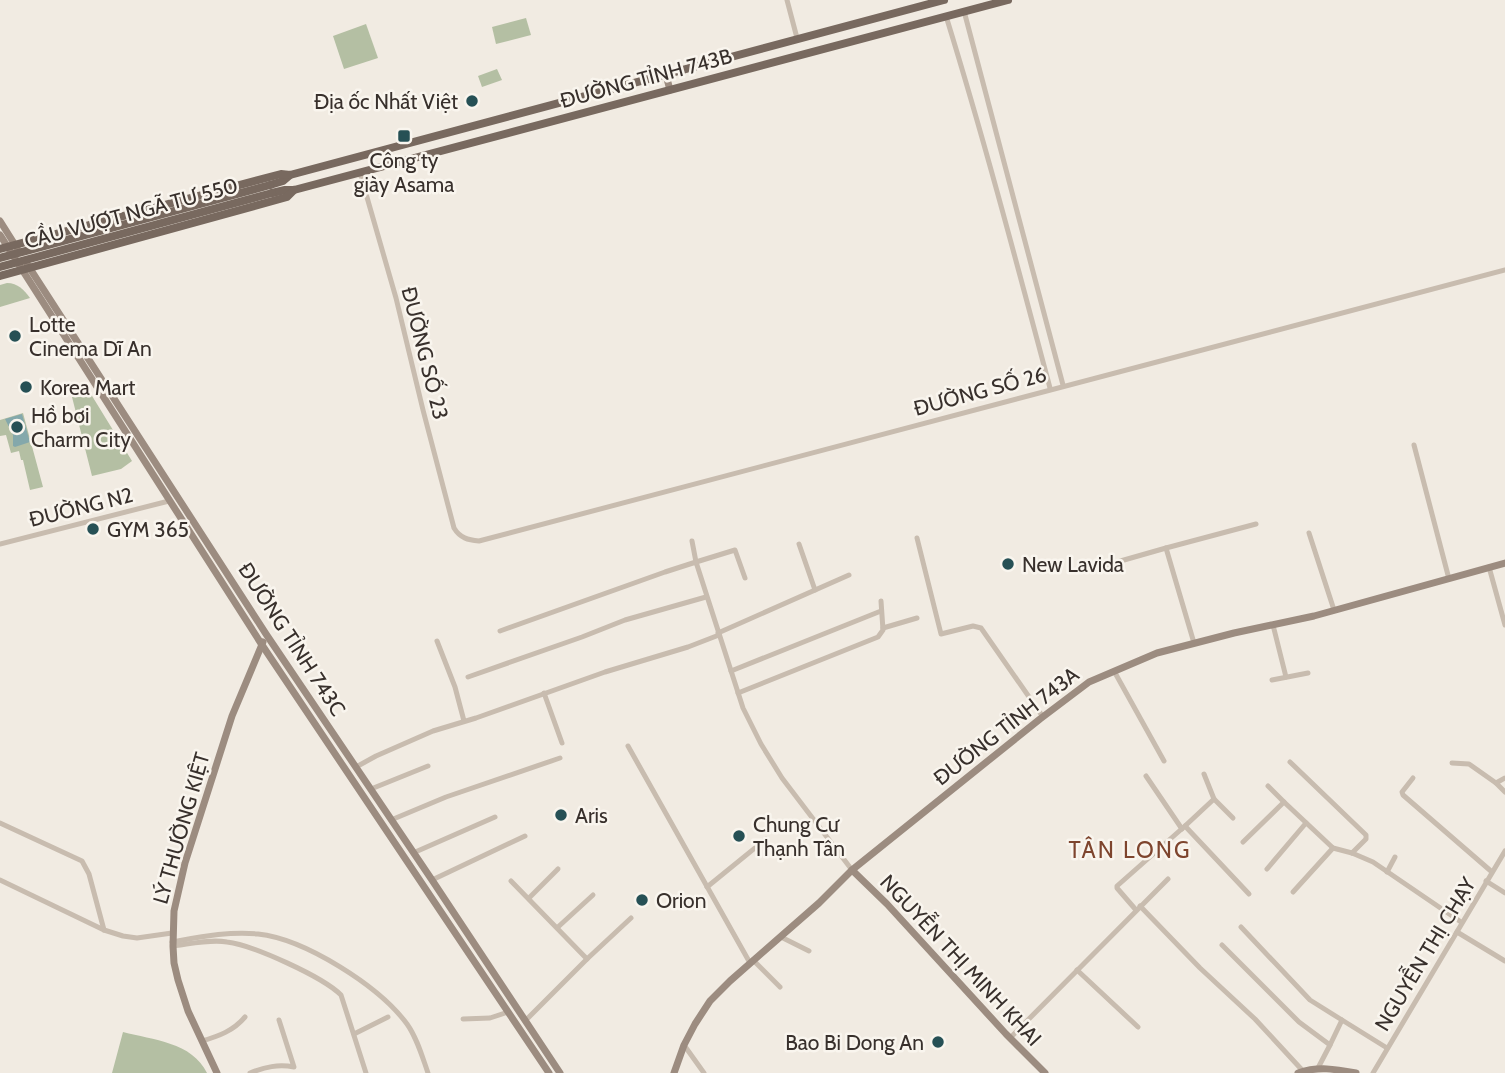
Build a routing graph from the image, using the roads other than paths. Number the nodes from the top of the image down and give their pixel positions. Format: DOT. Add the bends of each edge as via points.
graph roads {
  1 [pos="787,0"];
  2 [pos="944,0"];
  3 [pos="1007,0"];
  4 [pos="964,11"];
  5 [pos="946,16"];
  6 [pos="797,38"];
  7 [pos="666,75"];
  8 [pos="670,90"];
  9 [pos="360,173"];
  10 [pos="290,175"];
  11 [pos="271,189"];
  12 [pos="294,190"];
  13 [pos="1014,203"];
  14 [pos="1002,208"];
  15 [pos="0,221"];
  16 [pos="0,235"];
  17 [pos="8,247"];
  18 [pos="0,258"];
  19 [pos="0,267"];
  20 [pos="25,269"];
  21 [pos="1505,270"];
  22 [pos="0,276"];
  23 [pos="95,368"];
  24 [pos="87,373"];
  25 [pos="1063,385"];
  26 [pos="1051,388"];
  27 [pos="1415,444"];
  28 [pos="178,495"];
  29 [pos="169,501"];
  30 [pos="1256,524"];
  31 [pos="1309,533"];
  32 [pos="463,538"];
  33 [pos="917,538"];
  34 [pos="692,541"];
  35 [pos="0,544"];
  36 [pos="799,544"];
  37 [pos="1166,548"];
  38 [pos="696,562"];
  39 [pos="1505,563"];
  40 [pos="1103,566"];
  41 [pos="1489,567"];
  42 [pos="849,575"];
  43 [pos="745,578"];
  44 [pos="1449,579"];
  45 [pos="816,590"];
  46 [pos="706,597"];
  47 [pos="881,601"];
  48 [pos="1334,610"];
  49 [pos="881,611"];
  50 [pos="917,618"];
  51 [pos="1273,625"];
  52 [pos="1505,625"];
  53 [pos="883,628"];
  54 [pos="500,631"];
  55 [pos="266,634"];
  56 [pos="718,634"];
  57 [pos="437,641"];
  58 [pos="1194,643"];
  59 [pos="262,645"];
  60 [pos="731,671"];
  61 [pos="1114,671"];
  62 [pos="1308,673"];
  63 [pos="468,677"];
  64 [pos="1286,677"];
  65 [pos="1272,680"];
  66 [pos="738,692"];
  67 [pos="544,694"];
  68 [pos="1043,717"];
  69 [pos="464,721"];
  70 [pos="562,743"];
  71 [pos="628,746"];
  72 [pos="560,758"];
  73 [pos="1164,761"];
  74 [pos="1290,762"];
  75 [pos="1452,763"];
  76 [pos="428,766"];
  77 [pos="356,767"];
  78 [pos="1204,774"];
  79 [pos="1146,776"];
  80 [pos="1413,778"];
  81 [pos="1505,778"];
  82 [pos="1496,783"];
  83 [pos="1268,786"];
  84 [pos="371,789"];
  85 [pos="1505,792"];
  86 [pos="1214,799"];
  87 [pos="1284,802"];
  88 [pos="495,817"];
  89 [pos="1233,818"];
  90 [pos="391,820"];
  91 [pos="0,823"];
  92 [pos="1306,823"];
  93 [pos="1183,827"];
  94 [pos="526,836"];
  95 [pos="766,839"];
  96 [pos="1243,842"];
  97 [pos="1333,848"];
  98 [pos="1505,851"];
  99 [pos="414,853"];
  100 [pos="1352,853"];
  101 [pos="1395,857"];
  102 [pos="558,869"];
  103 [pos="1267,869"];
  104 [pos="852,870"];
  105 [pos="1387,872"];
  106 [pos="1492,872"];
  107 [pos="1168,879"];
  108 [pos="0,880"];
  109 [pos="432,880"];
  110 [pos="512,881"];
  111 [pos="1486,881"];
  112 [pos="707,887"];
  113 [pos="1293,892"];
  114 [pos="1505,893"];
  115 [pos="1250,894"];
  116 [pos="593,895"];
  117 [pos="529,898"];
  118 [pos="1138,908"];
  119 [pos="631,918"];
  120 [pos="1461,922"];
  121 [pos="558,927"];
  122 [pos="1241,927"];
  123 [pos="104,930"];
  124 [pos="1457,932"];
  125 [pos="781,937"];
  126 [pos="172,940"];
  127 [pos="1223,945"];
  128 [pos="809,951"];
  129 [pos="587,959"];
  130 [pos="1505,961"];
  131 [pos="752,962"];
  132 [pos="1077,970"];
  133 [pos="779,987"];
  134 [pos="508,1012"];
  135 [pos="245,1017"];
  136 [pos="388,1017"];
  137 [pos="463,1019"];
  138 [pos="279,1020"];
  139 [pos="526,1020"];
  140 [pos="1342,1020"];
  141 [pos="1138,1027"];
  142 [pos="354,1034"];
  143 [pos="1010,1038"];
  144 [pos="202,1041"];
  145 [pos="684,1045"];
  146 [pos="1330,1045"];
  147 [pos="1387,1048"];
  148 [pos="1318,1068"];
  149 [pos="1301,1072"];
  150 [pos="217,1073"];
  151 [pos="250,1073"];
  152 [pos="366,1073"];
  153 [pos="428,1073"];
  154 [pos="549,1073"];
  155 [pos="559,1073"];
  156 [pos="674,1073"];
  157 [pos="704,1073"];
  158 [pos="1045,1073"];
  159 [pos="1356,1073"];
  160 [pos="1373,1073"];
  1 -- 6 [label="street"];
  2 -- 6 [label="main road, ĐƯỜNG TỈNH 743B"];
  3 -- 4 [label="main road, ĐƯỜNG TỈNH 743B"];
  4 -- 5 [label="main road, ĐƯỜNG TỈNH 743B"];
  4 -- 13 [label="street"];
  5 -- 8 [label="main road, ĐƯỜNG TỈNH 743B"];
  5 -- 14 [label="street"];
  6 -- 7 [label="main road, ĐƯỜNG TỈNH 743B"];
  7 -- 8 [label="main road"];
  7 -- 10 [label="main road, ĐƯỜNG TỈNH 743B"];
  8 -- 9 [label="main road, ĐƯỜNG TỈNH 743B"];
  9 -- 12 [label="main road, ĐƯỜNG TỈNH 743B"];
  9 -- 32 [label="street, ĐƯỜNG SỐ 23" via="454,528"];
  10 -- 11 [label="main road, ĐƯỜNG TỈNH 743B"];
  10 -- 17 [label="main road, ĐƯỜNG TỈNH 743B"];
  11 -- 12 [label="main road, ĐƯỜNG TỈNH 743B"];
  11 -- 18 [label="main road, CẦU VƯỢT NGÃ TƯ 550, bridge"];
  11 -- 19 [label="main road, CẦU VƯỢT NGÃ TƯ 550, bridge"];
  12 -- 20 [label="main road, ĐƯỜNG TỈNH 743B" via="286,197"];
  13 -- 14 [label="street"];
  13 -- 25 [label="street"];
  14 -- 26 [label="street"];
  15 -- 17 [label="main road, ĐƯỜNG TỈNH 743C"];
  16 -- 17 [label="main road, ĐƯỜNG TỈNH 743C"];
  17 -- 20 [label="main road, ĐƯỜNG TỈNH 743C"];
  20 -- 22 [label="main road, ĐƯỜNG TỈNH 743B"];
  20 -- 23 [label="main road, ĐƯỜNG TỈNH 743C"];
  20 -- 24 [label="main road, ĐƯỜNG TỈNH 743C"];
  21 -- 25 [label="street, ĐƯỜNG SỐ 26"];
  23 -- 24 [label="main road"];
  23 -- 28 [label="main road, ĐƯỜNG TỈNH 743C"];
  24 -- 29 [label="main road, ĐƯỜNG TỈNH 743C"];
  25 -- 26 [label="street, ĐƯỜNG SỐ 26"];
  26 -- 32 [label="street, ĐƯỜNG SỐ 26" via="479,541"];
  27 -- 44 [label="street"];
  28 -- 29 [label="main road"];
  28 -- 55 [label="main road, ĐƯỜNG TỈNH 743C"];
  29 -- 35 [label="street, ĐƯỜNG N2"];
  29 -- 59 [label="main road, ĐƯỜNG TỈNH 743C"];
  30 -- 37 [label="street"];
  31 -- 48 [label="street"];
  33 -- 68 [label="street" via="941,634 981,628"];
  34 -- 38 [label="street"];
  36 -- 45 [label="street"];
  37 -- 40 [label="street"];
  37 -- 58 [label="street"];
  38 -- 43 [label="street" via="735,551"];
  38 -- 46 [label="street"];
  38 -- 54 [label="street"];
  39 -- 41 [label="main road, ĐƯỜNG TỈNH 743A"];
  41 -- 44 [label="main road, ĐƯỜNG TỈNH 743A"];
  41 -- 52 [label="street"];
  42 -- 45 [label="street"];
  44 -- 48 [label="main road, ĐƯỜNG TỈNH 743A"];
  45 -- 56 [label="street"];
  46 -- 56 [label="street"];
  46 -- 63 [label="street" via="625,620"];
  47 -- 49 [label="street"];
  48 -- 51 [label="main road, ĐƯỜNG TỈNH 743A"];
  49 -- 53 [label="street"];
  49 -- 60 [label="street"];
  50 -- 53 [label="street"];
  51 -- 58 [label="main road, ĐƯỜNG TỈNH 743A"];
  51 -- 64 [label="street"];
  53 -- 66 [label="street" via="878,637"];
  55 -- 59 [label="main road, LÝ THƯỜNG KIỆT"];
  55 -- 77 [label="main road, ĐƯỜNG TỈNH 743C"];
  56 -- 60 [label="street"];
  56 -- 67 [label="street"];
  57 -- 69 [label="street"];
  58 -- 61 [label="main road, ĐƯỜNG TỈNH 743A"];
  59 -- 126 [label="main road, LÝ THƯỜNG KIỆT" via="204,801 176,897"];
  59 -- 134 [label="main road, ĐƯỜNG TỈNH 743C"];
  60 -- 66 [label="street"];
  61 -- 68 [label="main road, ĐƯỜNG TỈNH 743A" via="1089,682"];
  61 -- 73 [label="street"];
  62 -- 64 [label="street"];
  64 -- 65 [label="street"];
  66 -- 104 [label="street" via="782,778"];
  67 -- 69 [label="street"];
  67 -- 70 [label="street"];
  68 -- 104 [label="main road, ĐƯỜNG TỈNH 743A"];
  69 -- 77 [label="street"];
  71 -- 112 [label="street"];
  72 -- 90 [label="street"];
  74 -- 100 [label="street" via="1366,835"];
  75 -- 82 [label="street" via="1469,764"];
  76 -- 84 [label="street"];
  77 -- 84 [label="main road, ĐƯỜNG TỈNH 743C"];
  78 -- 86 [label="street"];
  79 -- 93 [label="street"];
  80 -- 106 [label="street" via="1403,796"];
  81 -- 82 [label="street"];
  82 -- 85 [label="street"];
  83 -- 87 [label="street"];
  84 -- 90 [label="main road, ĐƯỜNG TỈNH 743C"];
  86 -- 89 [label="street"];
  86 -- 93 [label="street"];
  87 -- 92 [label="street"];
  87 -- 96 [label="street"];
  88 -- 99 [label="street"];
  90 -- 99 [label="main road, ĐƯỜNG TỈNH 743C"];
  91 -- 123 [label="street" via="82,861"];
  92 -- 97 [label="street"];
  92 -- 103 [label="street"];
  93 -- 115 [label="street"];
  93 -- 118 [label="street" via="1117,886"];
  94 -- 109 [label="street"];
  95 -- 112 [label="street"];
  97 -- 100 [label="street"];
  97 -- 113 [label="street"];
  98 -- 106 [label="street, NGUYỄN THỊ CHẠY"];
  99 -- 109 [label="main road, ĐƯỜNG TỈNH 743C"];
  100 -- 105 [label="street"];
  101 -- 105 [label="street"];
  102 -- 117 [label="street"];
  104 -- 125 [label="main road, ĐƯỜNG TỈNH 743A"];
  104 -- 143 [label="main road, NGUYỄN THỊ MINH KHAI"];
  105 -- 120 [label="street"];
  106 -- 111 [label="street, NGUYỄN THỊ CHẠY"];
  107 -- 118 [label="street"];
  108 -- 123 [label="street"];
  109 -- 139 [label="main road, ĐƯỜNG TỈNH 743C"];
  110 -- 117 [label="street"];
  111 -- 114 [label="street"];
  111 -- 120 [label="street, NGUYỄN THỊ CHẠY"];
  112 -- 131 [label="street"];
  116 -- 121 [label="street"];
  117 -- 121 [label="street"];
  118 -- 132 [label="street"];
  118 -- 149 [label="street" via="1255,1019"];
  119 -- 129 [label="street"];
  120 -- 124 [label="street, NGUYỄN THỊ CHẠY"];
  121 -- 129 [label="street"];
  122 -- 140 [label="street" via="1310,1000"];
  123 -- 126 [label="street"];
  124 -- 130 [label="street"];
  124 -- 147 [label="street, NGUYỄN THỊ CHẠY"];
  125 -- 128 [label="street"];
  125 -- 131 [label="main road, ĐƯỜNG TỈNH 743A"];
  126 -- 142 [label="street" via="225,941 250,947 310,975 341,995"];
  126 -- 144 [label="main road, LÝ THƯỜNG KIỆT" via="178,980"];
  126 -- 153 [label="street" via="259,934 316,953 359,979 396,1011 413,1034"];
  127 -- 146 [label="street" via="1299,1022"];
  129 -- 139 [label="street"];
  131 -- 133 [label="street"];
  131 -- 145 [label="main road, ĐƯỜNG TỈNH 743A" via="710,1002"];
  132 -- 141 [label="street"];
  132 -- 143 [label="street"];
  134 -- 137 [label="street"];
  134 -- 154 [label="main road, ĐƯỜNG TỈNH 743C"];
  135 -- 144 [label="street" via="236,1027"];
  136 -- 142 [label="street"];
  138 -- 151 [label="street" via="294,1067 266,1067"];
  139 -- 155 [label="main road, ĐƯỜNG TỈNH 743C"];
  140 -- 146 [label="street"];
  140 -- 147 [label="street"];
  142 -- 152 [label="street"];
  143 -- 158 [label="main road, NGUYỄN THỊ MINH KHAI"];
  144 -- 150 [label="main road, LÝ THƯỜNG KIỆT"];
  145 -- 156 [label="main road, ĐƯỜNG TỈNH 743A"];
  145 -- 157 [label="street"];
  146 -- 148 [label="street"];
  147 -- 160 [label="street, NGUYỄN THỊ CHẠY"];
  148 -- 149 [label="main road"];
  148 -- 159 [label="main road"];
}
